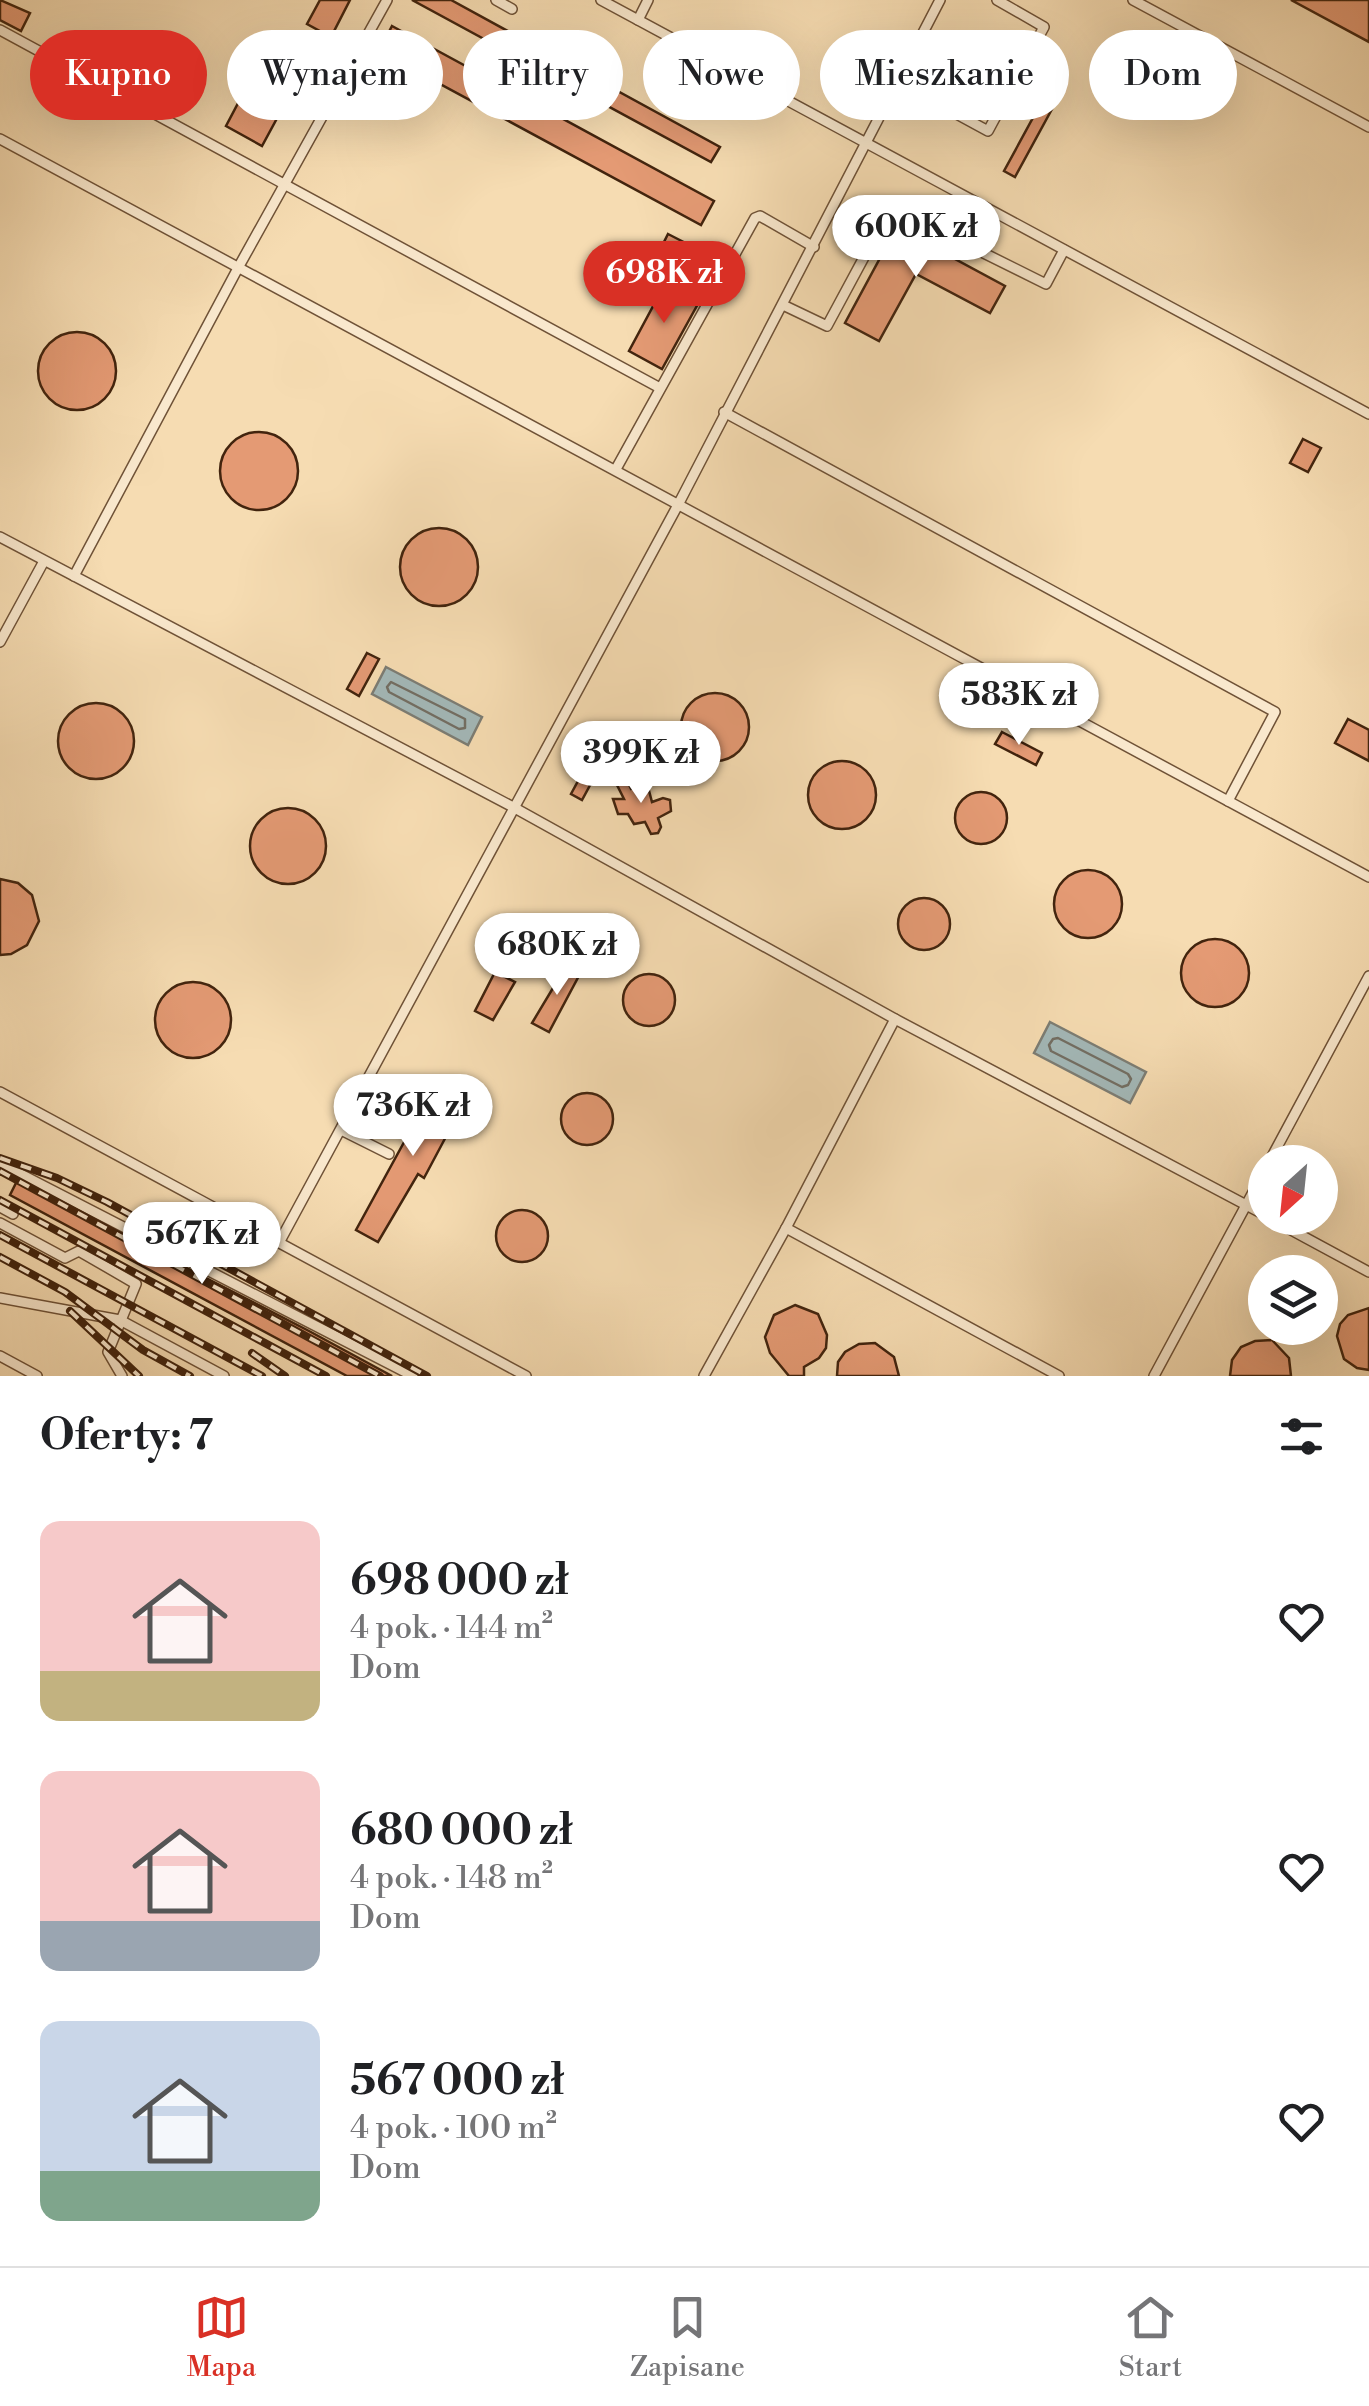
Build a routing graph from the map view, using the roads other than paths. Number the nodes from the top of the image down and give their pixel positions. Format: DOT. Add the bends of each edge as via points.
graph roads {
  1 [pos="387,0"];
  2 [pos="496,0"];
  3 [pos="601,0"];
  4 [pos="648,0"];
  5 [pos="940,0"];
  6 [pos="997,0"];
  7 [pos="1133,0"];
  8 [pos="512,8"];
  9 [pos="638,20"];
  10 [pos="0,30"];
  11 [pos="924,30"];
  12 [pos="1042,30"];
  13 [pos="879,120"];
  14 [pos="967,120"];
  15 [pos="994,120"];
  16 [pos="1369,127"];
  17 [pos="0,140"];
  18 [pos="868,143"];
  19 [pos="284,184"];
  20 [pos="814,246"];
  21 [pos="1064,250"];
  22 [pos="238,268"];
  23 [pos="783,305"];
  24 [pos="660,388"];
  25 [pos="724,412"];
  26 [pos="1369,414"];
  27 [pos="616,469"];
  28 [pos="679,502"];
  29 [pos="0,537"];
  30 [pos="44,560"];
  31 [pos="74,576"];
  32 [pos="0,642"];
  33 [pos="1228,801"];
  34 [pos="513,807"];
  35 [pos="1369,877"];
  36 [pos="1369,976"];
  37 [pos="895,1018"];
  38 [pos="0,1092"];
  39 [pos="341,1130"];
  40 [pos="1278,1145"];
  41 [pos="390,1154"];
  42 [pos="1,1163"];
  43 [pos="1248,1201"];
  44 [pos="1246,1205"];
  45 [pos="0,1207"];
  46 [pos="13,1214"];
  47 [pos="0,1224"];
  48 [pos="786,1228"];
  49 [pos="1302,1235"];
  50 [pos="280,1240"];
  51 [pos="1369,1272"];
  52 [pos="0,1298"];
  53 [pos="120,1320"];
  54 [pos="0,1356"];
  55 [pos="36,1376"];
  56 [pos="122,1376"];
  57 [pos="224,1376"];
  58 [pos="413,1376"];
  59 [pos="526,1376"];
  60 [pos="704,1376"];
  61 [pos="1059,1376"];
  62 [pos="1154,1376"];
  1 -- 19 [label="lane"];
  2 -- 8 [label="lane"];
  3 -- 9 [label="lane"];
  4 -- 9 [label="lane"];
  5 -- 11 [label="lane"];
  6 -- 12 [label="lane"];
  7 -- 16 [label="lane"];
  9 -- 18 [label="lane"];
  10 -- 19 [label="lane"];
  13 -- 18 [label="lane"];
  14 -- 15 [label="lane" via="988,131"];
  17 -- 22 [label="lane"];
  18 -- 20 [label="lane"];
  18 -- 21 [label="lane"];
  19 -- 22 [label="lane"];
  19 -- 24 [label="lane"];
  20 -- 23 [label="lane"];
  20 -- 24 [label="lane" via="755,218"];
  21 -- 23 [label="lane" via="1046,284 891,207 826,326"];
  21 -- 26 [label="lane"];
  22 -- 27 [label="lane"];
  22 -- 31 [label="lane"];
  23 -- 25 [label="lane"];
  24 -- 27 [label="lane"];
  25 -- 28 [label="lane"];
  25 -- 33 [label="lane" via="1275,712"];
  27 -- 28 [label="lane"];
  28 -- 33 [label="lane"];
  28 -- 34 [label="lane"];
  29 -- 30 [label="lane"];
  30 -- 31 [label="lane"];
  30 -- 32 [label="lane"];
  31 -- 34 [label="lane"];
  33 -- 35 [label="lane"];
  34 -- 37 [label="lane"];
  34 -- 39 [label="lane"];
  36 -- 40 [label="lane"];
  37 -- 44 [label="lane"];
  37 -- 48 [label="lane"];
  38 -- 50 [label="lane"];
  39 -- 41 [label="lane"];
  39 -- 50 [label="lane"];
  42 -- 58 [label="lane"];
  43 -- 44 [label="lane"];
  44 -- 62 [label="lane"];
  45 -- 46 [label="lane"];
  47 -- 53 [label="lane" via="65,1258 79,1251 136,1284"];
  48 -- 60 [label="lane"];
  48 -- 61 [label="lane"];
  49 -- 51 [label="lane"];
  50 -- 59 [label="lane"];
  52 -- 53 [label="lane"];
  53 -- 56 [label="lane" via="108,1352"];
  53 -- 57 [label="lane"];
  54 -- 55 [label="lane"];
}
